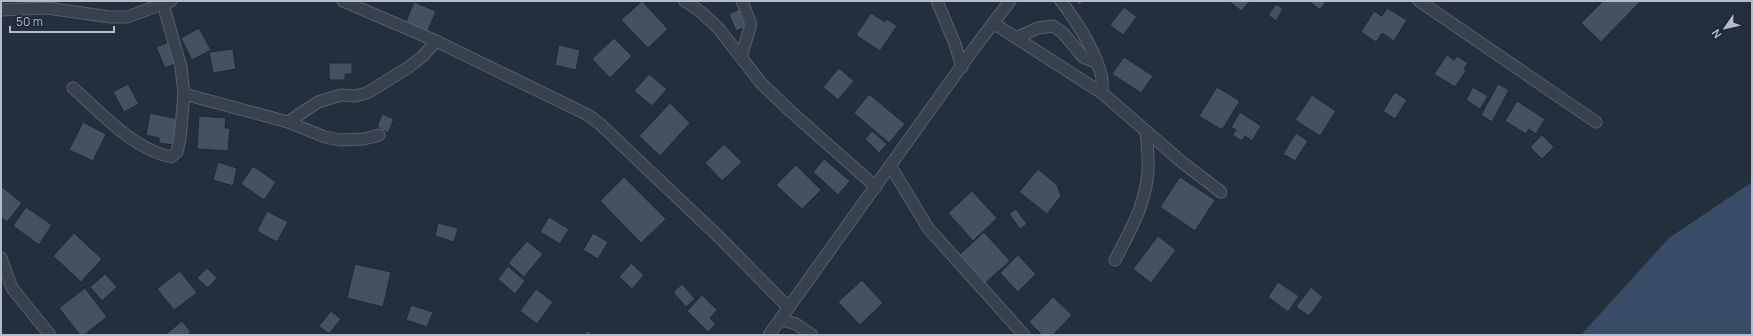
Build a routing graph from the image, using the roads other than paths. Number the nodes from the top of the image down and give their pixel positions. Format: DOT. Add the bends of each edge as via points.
graph roads {
  1 [pos="343,1"];
  2 [pos="685,1"];
  3 [pos="742,1"];
  4 [pos="937,1"];
  5 [pos="1010,1"];
  6 [pos="1061,1"];
  7 [pos="1419,1"];
  8 [pos="167,2"];
  9 [pos="1,10"];
  10 [pos="993,24"];
  11 [pos="1016,38"];
  12 [pos="436,41"];
  13 [pos="741,57"];
  14 [pos="1097,64"];
  15 [pos="962,67"];
  16 [pos="74,88"];
  17 [pos="1102,93"];
  18 [pos="184,94"];
  19 [pos="288,122"];
  20 [pos="1596,122"];
  21 [pos="1146,131"];
  22 [pos="379,135"];
  23 [pos="891,167"];
  24 [pos="876,187"];
  25 [pos="1221,192"];
  26 [pos="1,258"];
  27 [pos="1115,260"];
  28 [pos="788,307"];
  29 [pos="780,319"];
  30 [pos="50,335"];
  31 [pos="769,335"];
  32 [pos="812,335"];
  33 [pos="1024,335"];
  1 -- 12 [label="street"];
  2 -- 13 [label="street" via="719,28"];
  3 -- 13 [label="street" via="751,24"];
  4 -- 15 [label="street" via="953,37"];
  5 -- 10 [label="street"];
  6 -- 14 [label="street"];
  7 -- 20 [label="street"];
  8 -- 9 [label="street" via="134,15 119,17 47,8"];
  8 -- 18 [label="street"];
  10 -- 11 [label="street"];
  10 -- 15 [label="street"];
  11 -- 14 [label="street" via="1038,28 1053,26 1063,33 1083,57"];
  11 -- 17 [label="street"];
  12 -- 19 [label="street" via="409,67 368,93 355,96 341,95 318,102"];
  12 -- 28 [label="street" via="588,115 600,124 720,238"];
  13 -- 24 [label="street" via="761,83 788,109"];
  14 -- 17 [label="street" via="1102,76"];
  15 -- 23 [label="street"];
  16 -- 18 [label="street" via="128,137 162,156 171,157 177,152 180,139"];
  17 -- 21 [label="street"];
  18 -- 19 [label="street"];
  19 -- 22 [label="street" via="325,137 340,140 364,139"];
  21 -- 25 [label="street"];
  21 -- 27 [label="street" via="1148,171 1144,198 1137,218"];
  23 -- 24 [label="street"];
  23 -- 33 [label="street" via="928,228"];
  24 -- 28 [label="street"];
  26 -- 30 [label="street" via="12,288"];
  28 -- 29 [label="street"];
  29 -- 31 [label="street"];
  29 -- 32 [label="street" via="796,324"];
}
